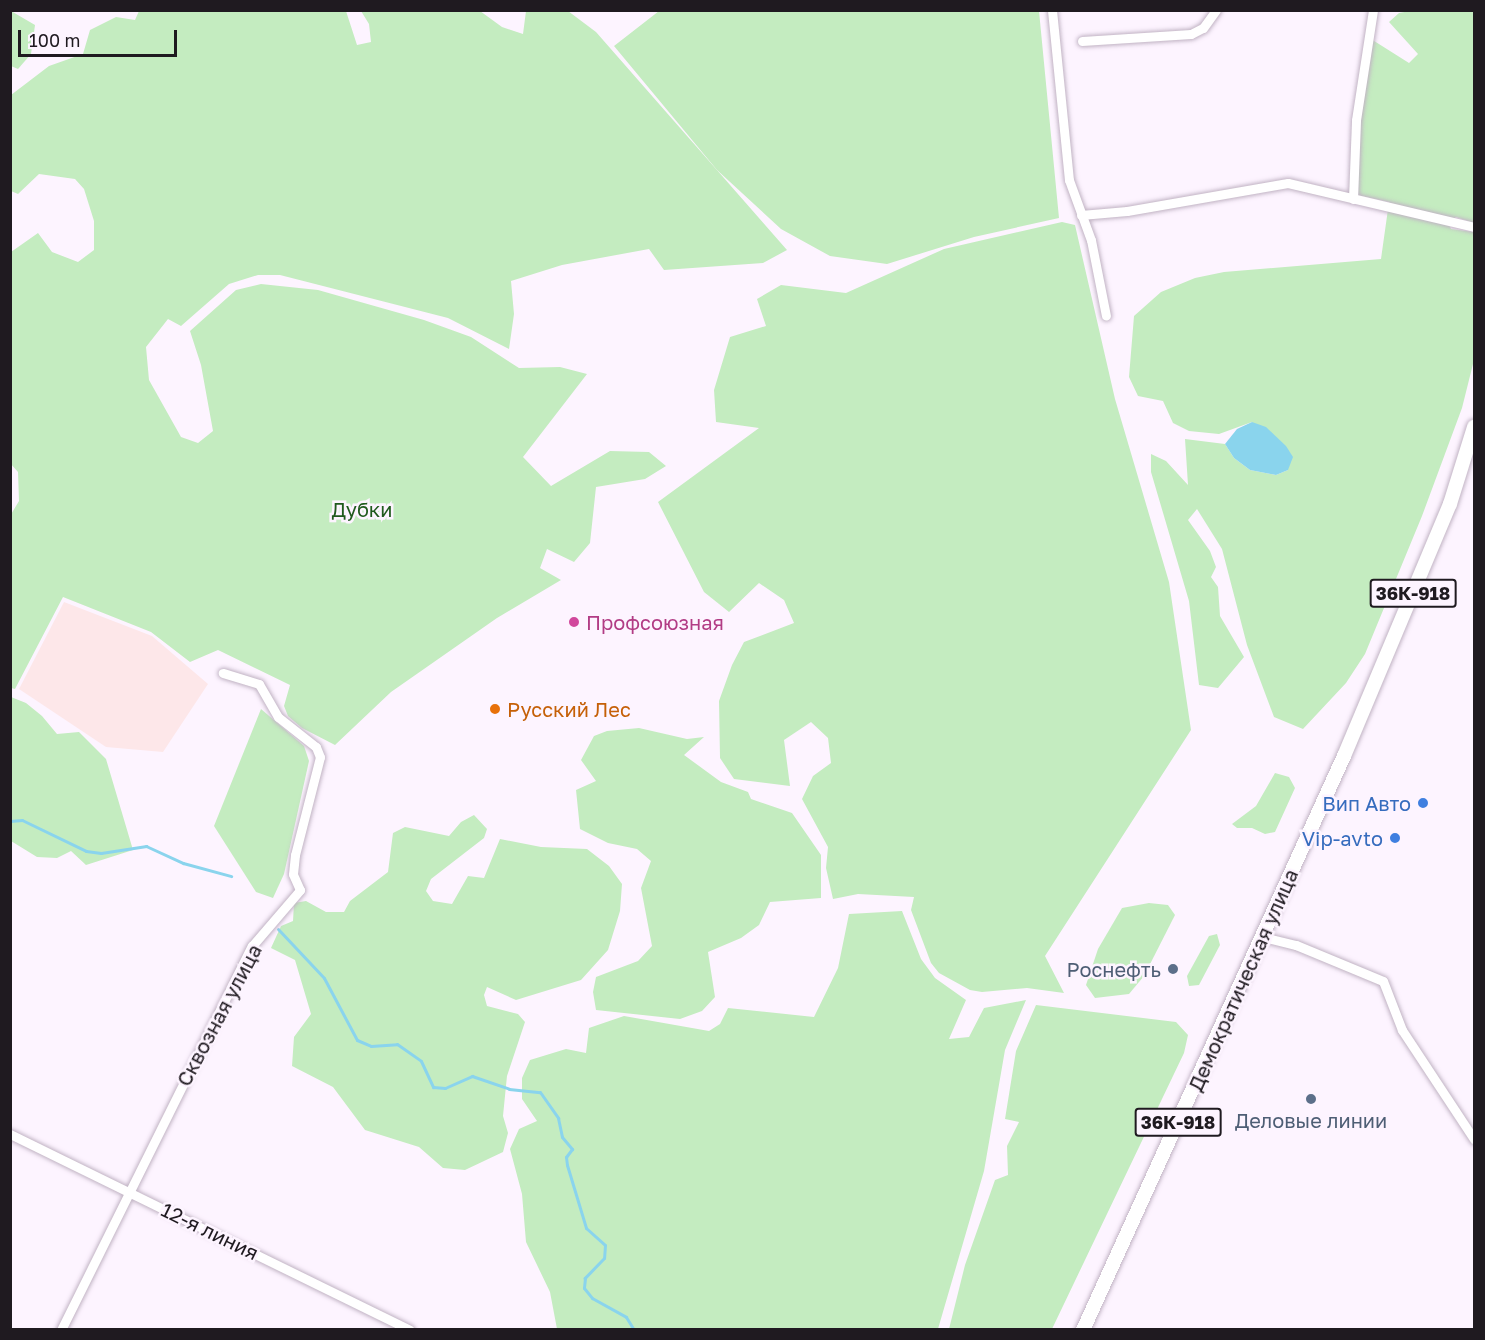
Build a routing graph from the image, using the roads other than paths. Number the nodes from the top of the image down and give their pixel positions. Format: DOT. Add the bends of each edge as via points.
graph roads {
  1 [pos="1052,10"];
  2 [pos="1216,10"];
  3 [pos="1373,10"];
  4 [pos="1082,41"];
  5 [pos="1353,199"];
  6 [pos="1081,215"];
  7 [pos="1474,226"];
  8 [pos="1106,316"];
  9 [pos="1474,427"];
  10 [pos="223,673"];
  11 [pos="1263,937"];
  12 [pos="10,1134"];
  13 [pos="1474,1139"];
  14 [pos="129,1191"];
  15 [pos="61,1329"];
  16 [pos="410,1329"];
  17 [pos="1083,1329"];
  1 -- 6 [label="street" via="1069,180"];
  2 -- 4 [label="street" via="1203,28 1191,34"];
  3 -- 5 [label="street" via="1356,120"];
  5 -- 6 [label="street" via="1288,183 1127,211"];
  5 -- 7 [label="street"];
  6 -- 8 [label="street" via="1091,240"];
  9 -- 11 [label="main road, Демократическая улица / 36К-918" via="1450,504"];
  10 -- 14 [label="street, Сквозная улица" via="259,684 278,717 316,747 321,757 295,855 293,874 300,890 252,946"];
  11 -- 13 [label="street" via="1296,945 1383,981 1402,1030"];
  11 -- 17 [label="main road, Демократическая улица / 36К-918"];
  12 -- 14 [label="street, 12-я линия"];
  14 -- 15 [label="street, Сквозная улица"];
  14 -- 16 [label="street, 12-я линия"];
}
